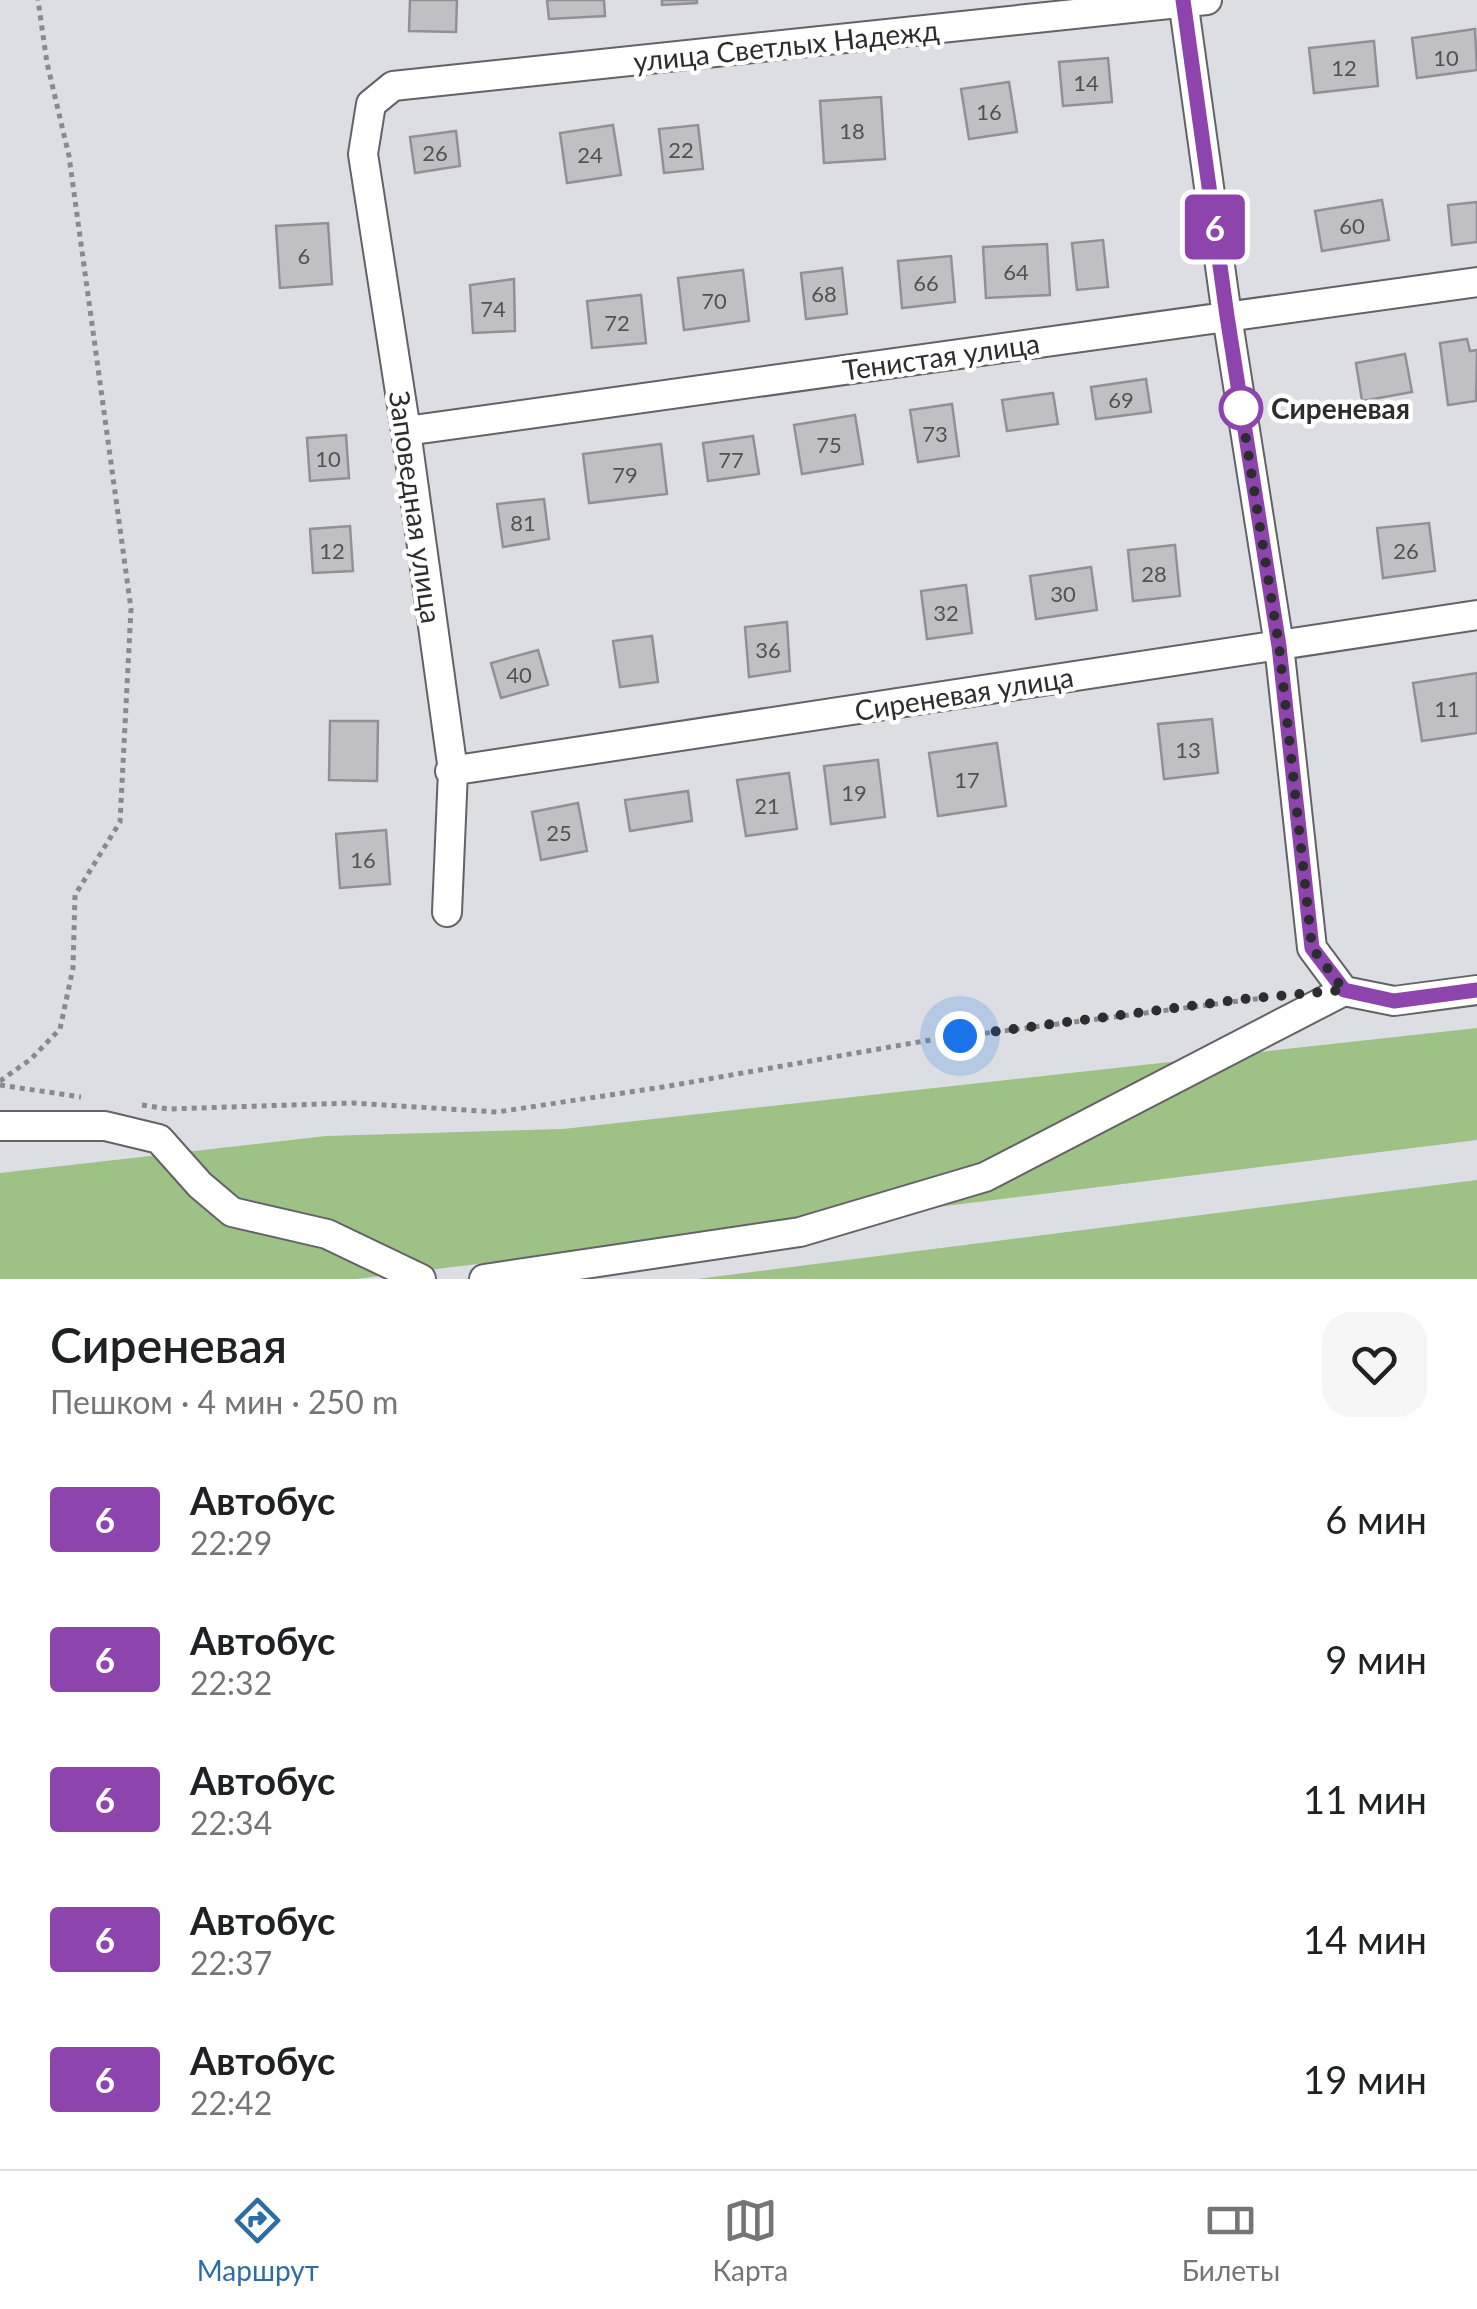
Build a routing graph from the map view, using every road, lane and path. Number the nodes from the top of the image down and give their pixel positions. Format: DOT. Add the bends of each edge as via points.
graph roads {
  1 [pos="38,0"];
  2 [pos="1191,1"];
  3 [pos="372,104"];
  4 [pos="1477,282"];
  5 [pos="1227,316"];
  6 [pos="406,431"];
  7 [pos="1477,615"];
  8 [pos="1279,646"];
  9 [pos="452,771"];
  10 [pos="447,912"];
  11 [pos="1344,990"];
  12 [pos="1477,990"];
  13 [pos="1277,996"];
  14 [pos="0,1083"];
  15 [pos="93,1098"];
  16 [pos="130,1104"];
  17 [pos="0,1126"];
  18 [pos="422,1279"];
  19 [pos="484,1279"];
  1 -- 14 [label="path" via="70,156 130,609 120,822 76,895 73,968 60,1029"];
  2 -- 3 [label="street, улица Светлых Надежд" via="393,86"];
  2 -- 5 [label="street"];
  3 -- 6 [label="street, Заповедная улица" via="363,154"];
  4 -- 5 [label="street, Тенистая улица"];
  5 -- 6 [label="street, Тенистая улица"];
  5 -- 8 [label="street"];
  6 -- 9 [label="street, Заповедная улица"];
  7 -- 8 [label="street, Сиреневая улица"];
  8 -- 9 [label="street, Сиреневая улица"];
  8 -- 11 [label="street" via="1312,948"];
  9 -- 10 [label="street, Заповедная улица"];
  11 -- 12 [label="street" via="1394,1001"];
  11 -- 19 [label="street" via="985,1177 800,1232"];
  13 -- 16 [label="path" via="924,1040 497,1112 352,1103"];
  14 -- 15 [label="path"];
  17 -- 18 [label="street" via="105,1126 159,1139 232,1212 327,1234"];
}
